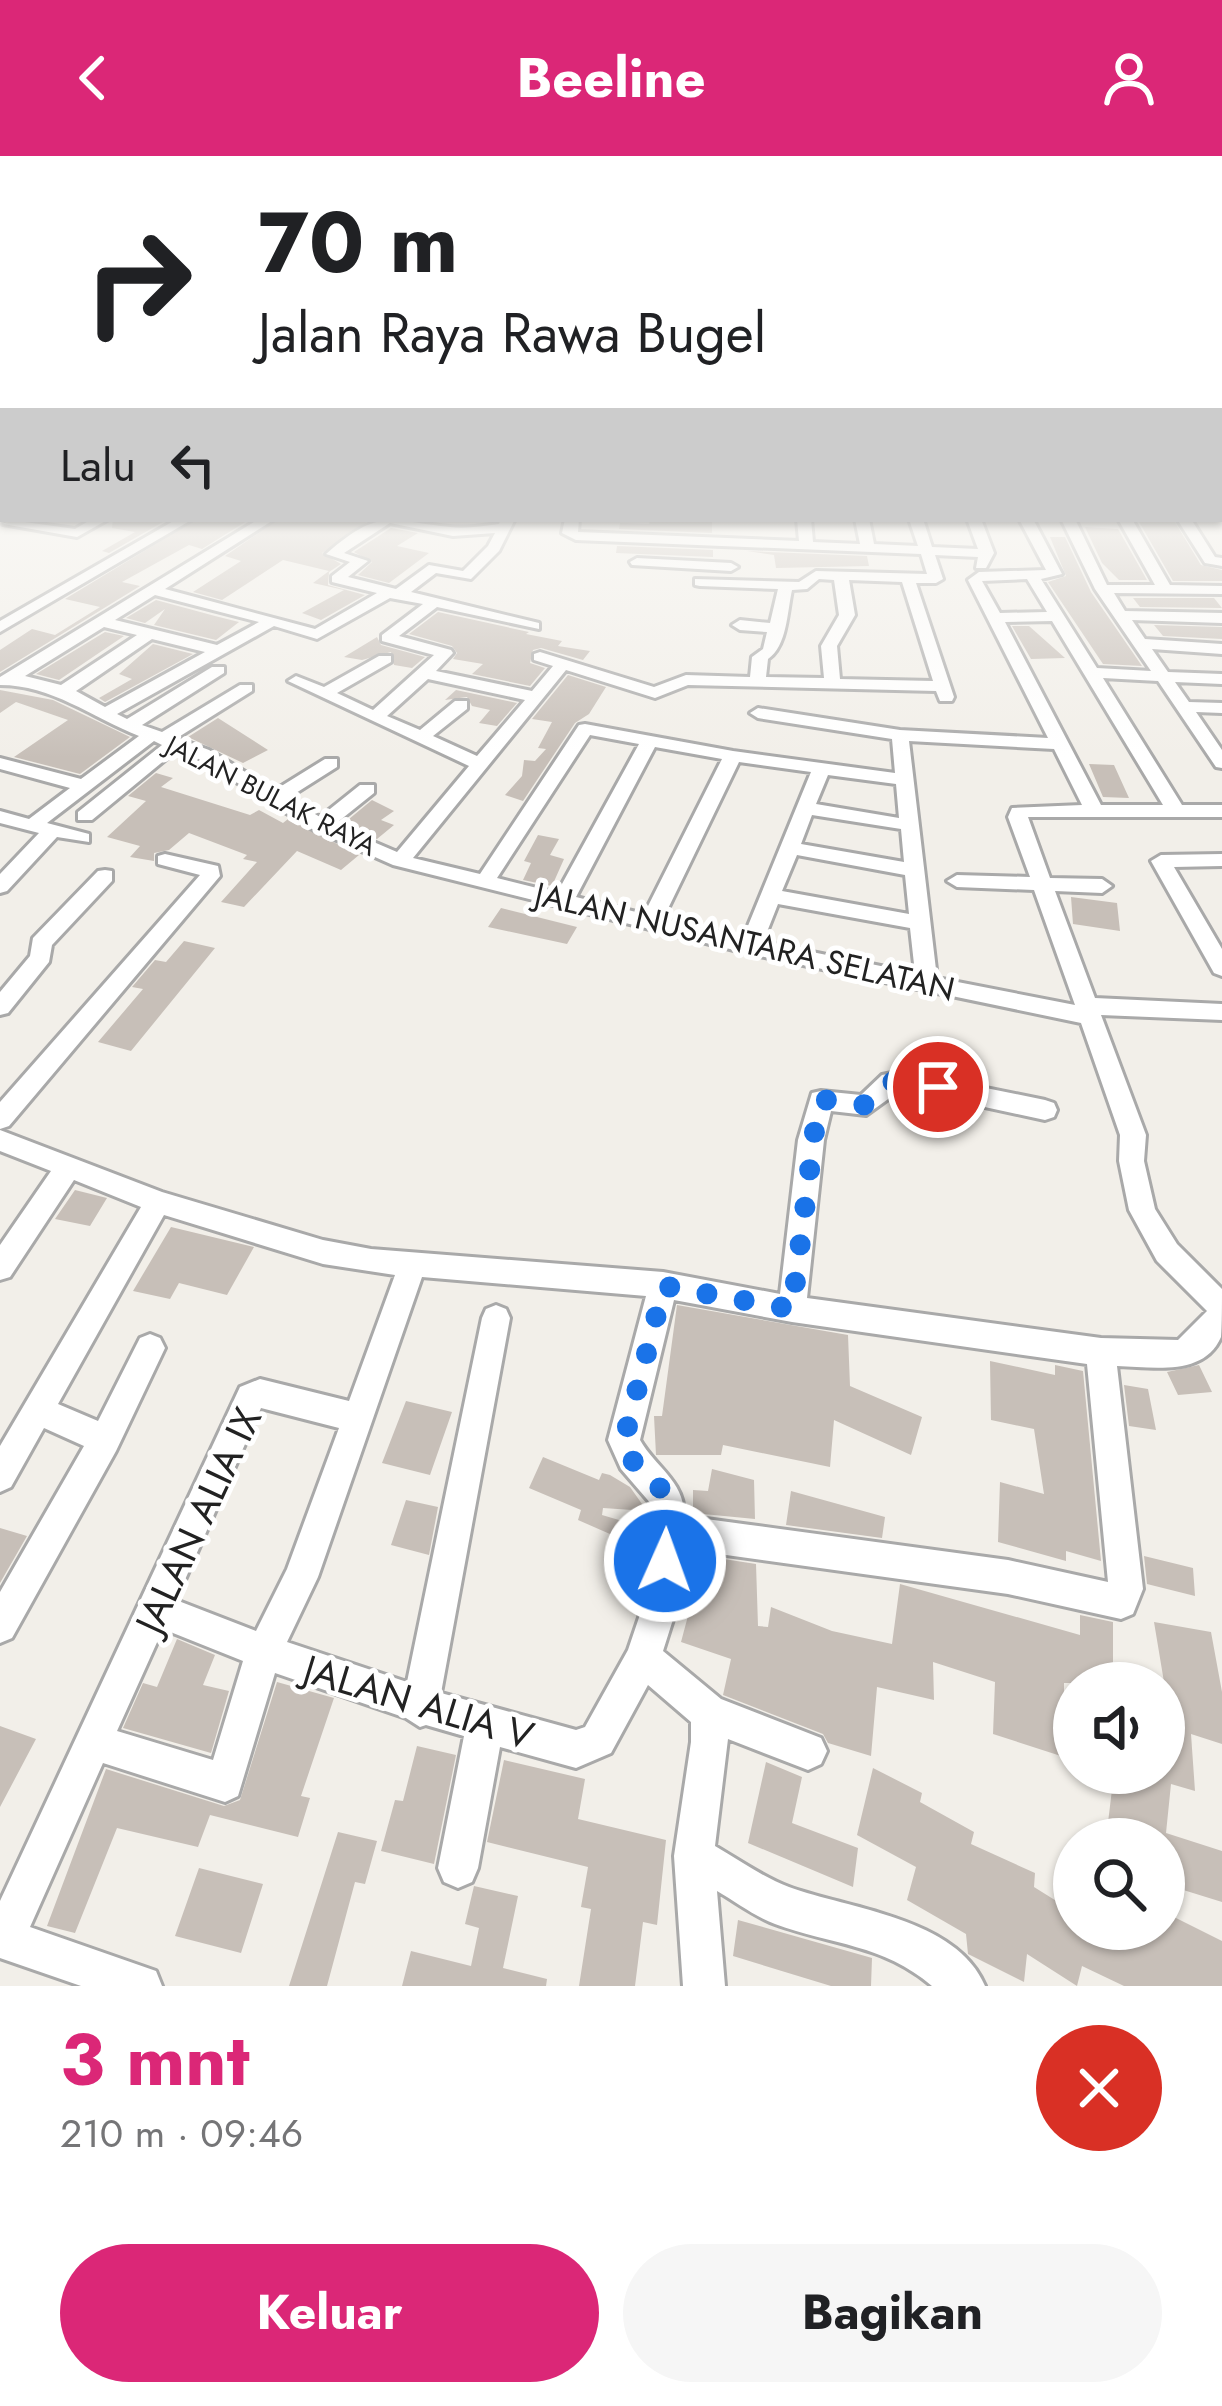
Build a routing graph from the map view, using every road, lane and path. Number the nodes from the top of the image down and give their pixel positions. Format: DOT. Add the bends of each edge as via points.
graph roads {
  1 [pos="69,587"];
  2 [pos="156,587"];
  3 [pos="369,587"];
  4 [pos="402,587"];
  5 [pos="786,587"];
  6 [pos="843,587"];
  7 [pos="910,587"];
  8 [pos="980,587"];
  9 [pos="1040,587"];
  10 [pos="1102,589"];
  11 [pos="152,590"];
  12 [pos="1165,590"];
  13 [pos="1222,590"];
  14 [pos="391,594"];
  15 [pos="432,604"];
  16 [pos="1123,615"];
  17 [pos="1058,616"];
  18 [pos="995,618"];
  19 [pos="1222,618"];
  20 [pos="100,621"];
  21 [pos="272,621"];
  22 [pos="740,625"];
  23 [pos="535,626"];
  24 [pos="0,627"];
  25 [pos="779,628"];
  26 [pos="149,634"];
  27 [pos="1143,644"];
  28 [pos="1222,649"];
  29 [pos="217,650"];
  30 [pos="540,657"];
  31 [pos="385,659"];
  32 [pos="563,664"];
  33 [pos="218,670"];
  34 [pos="425,673"];
  35 [pos="1092,673"];
  36 [pos="1163,674"];
  37 [pos="758,679"];
  38 [pos="1222,679"];
  39 [pos="5,681"];
  40 [pos="296,681"];
  41 [pos="832,682"];
  42 [pos="246,688"];
  43 [pos="64,691"];
  44 [pos="324,694"];
  45 [pos="535,697"];
  46 [pos="460,705"];
  47 [pos="1184,707"];
  48 [pos="1222,708"];
  49 [pos="758,713"];
  50 [pos="105,714"];
  51 [pos="375,717"];
  52 [pos="128,726"];
  53 [pos="900,735"];
  54 [pos="422,738"];
  55 [pos="164,739"];
  56 [pos="650,741"];
  57 [pos="1060,744"];
  58 [pos="1216,746"];
  59 [pos="733,757"];
  60 [pos="0,763"];
  61 [pos="331,764"];
  62 [pos="480,764"];
  63 [pos="1222,764"];
  64 [pos="821,769"];
  65 [pos="905,780"];
  66 [pos="84,786"];
  67 [pos="367,789"];
  68 [pos="273,799"];
  69 [pos="807,808"];
  70 [pos="1094,809"];
  71 [pos="1177,812"];
  72 [pos="85,816"];
  73 [pos="0,817"];
  74 [pos="1218,818"];
  75 [pos="910,825"];
  76 [pos="321,826"];
  77 [pos="40,830"];
  78 [pos="82,838"];
  79 [pos="787,847"];
  80 [pos="165,860"];
  81 [pos="1222,860"];
  82 [pos="400,861"];
  83 [pos="916,871"];
  84 [pos="105,876"];
  85 [pos="957,880"];
  86 [pos="485,882"];
  87 [pos="1042,884"];
  88 [pos="0,886"];
  89 [pos="1102,886"];
  90 [pos="771,896"];
  91 [pos="564,900"];
  92 [pos="922,923"];
  93 [pos="650,924"];
  94 [pos="750,947"];
  95 [pos="1222,968"];
  96 [pos="927,982"];
  97 [pos="0,1007"];
  98 [pos="1090,1011"];
  99 [pos="1222,1012"];
  100 [pos="1045,1110"];
  101 [pos="0,1119"];
  102 [pos="0,1140"];
  103 [pos="68,1167"];
  104 [pos="158,1202"];
  105 [pos="413,1264"];
  106 [pos="0,1268"];
  107 [pos="664,1286"];
  108 [pos="792,1309"];
  109 [pos="1222,1310"];
  110 [pos="496,1318"];
  111 [pos="150,1348"];
  112 [pos="1101,1352"];
  113 [pos="40,1411"];
  114 [pos="359,1418"];
  115 [pos="106,1440"];
  116 [pos="0,1477"];
  117 [pos="666,1530"];
  118 [pos="155,1609"];
  119 [pos="0,1626"];
  120 [pos="262,1654"];
  121 [pos="643,1658"];
  122 [pos="420,1709"];
  123 [pos="709,1713"];
  124 [pos="484,1726"];
  125 [pos="94,1742"];
  126 [pos="808,1751"];
  127 [pos="694,1856"];
  128 [pos="458,1868"];
  129 [pos="2,1937"];
  130 [pos="141,1986"];
  131 [pos="704,1986"];
  132 [pos="964,1986"];
  1 -- 24 [label="street"];
  2 -- 11 [label="street"];
  3 -- 14 [label="street"];
  4 -- 14 [label="street"];
  5 -- 25 [label="street"];
  6 -- 41 [label="street" via="848,615 829,646"];
  7 -- 41 [label="street" via="944,693"];
  8 -- 18 [label="street"];
  9 -- 17 [label="street"];
  10 -- 12 [label="street"];
  10 -- 16 [label="street"];
  11 -- 20 [label="street"];
  11 -- 21 [label="street"];
  12 -- 13 [label="street"];
  14 -- 15 [label="street"];
  14 -- 21 [label="street" via="317,634"];
  15 -- 23 [label="street"];
  15 -- 34 [label="street" via="387,638 445,653"];
  16 -- 19 [label="street"];
  16 -- 27 [label="street"];
  17 -- 18 [label="street"];
  17 -- 35 [label="street"];
  18 -- 57 [label="street"];
  20 -- 26 [label="street"];
  20 -- 39 [label="street"];
  21 -- 29 [label="street"];
  22 -- 25 [label="street"];
  25 -- 37 [label="street" via="770,652 753,656"];
  26 -- 29 [label="street"];
  26 -- 43 [label="street"];
  27 -- 28 [label="street"];
  27 -- 36 [label="street"];
  29 -- 50 [label="street"];
  30 -- 32 [label="street"];
  31 -- 44 [label="street"];
  32 -- 37 [label="street" via="655,693 686,680"];
  32 -- 45 [label="street"];
  33 -- 52 [label="street"];
  34 -- 45 [label="street"];
  34 -- 51 [label="street"];
  35 -- 36 [label="street"];
  35 -- 71 [label="street"];
  36 -- 38 [label="street"];
  36 -- 47 [label="street"];
  37 -- 41 [label="street"];
  39 -- 43 [label="street, JALAN BULAK RAYA"];
  40 -- 44 [label="street"];
  42 -- 55 [label="street"];
  43 -- 50 [label="street, JALAN BULAK RAYA"];
  44 -- 51 [label="street"];
  45 -- 62 [label="street"];
  46 -- 54 [label="street"];
  47 -- 48 [label="street"];
  47 -- 58 [label="street"];
  49 -- 53 [label="street"];
  50 -- 52 [label="street, JALAN BULAK RAYA"];
  51 -- 54 [label="street"];
  52 -- 55 [label="street, JALAN BULAK RAYA"];
  53 -- 57 [label="street"];
  53 -- 65 [label="street"];
  54 -- 62 [label="street"];
  55 -- 66 [label="street"];
  55 -- 68 [label="street, JALAN BULAK RAYA"];
  55 -- 72 [label="street"];
  56 -- 59 [label="street"];
  56 -- 86 [label="street" via="584,729"];
  56 -- 91 [label="street"];
  57 -- 70 [label="street"];
  58 -- 63 [label="street"];
  59 -- 64 [label="street"];
  59 -- 93 [label="street"];
  60 -- 66 [label="street"];
  61 -- 68 [label="street"];
  62 -- 82 [label="street"];
  64 -- 65 [label="street"];
  64 -- 69 [label="street"];
  65 -- 75 [label="street"];
  66 -- 77 [label="street"];
  67 -- 76 [label="street"];
  68 -- 76 [label="street, JALAN BULAK RAYA"];
  69 -- 75 [label="street"];
  69 -- 79 [label="street"];
  70 -- 71 [label="street"];
  70 -- 87 [label="street" via="1019,812"];
  71 -- 74 [label="street"];
  73 -- 77 [label="street"];
  75 -- 83 [label="street"];
  76 -- 82 [label="street, JALAN BULAK RAYA"];
  77 -- 78 [label="street"];
  77 -- 88 [label="street"];
  79 -- 83 [label="street"];
  79 -- 90 [label="street"];
  80 -- 101 [label="street" via="210,876"];
  81 -- 95 [label="street" via="1161,861"];
  82 -- 86 [label="street, JALAN NUSANTARA SELATAN"];
  83 -- 92 [label="street"];
  84 -- 97 [label="street" via="41,943 41,957"];
  85 -- 87 [label="street"];
  86 -- 91 [label="street, JALAN NUSANTARA SELATAN"];
  87 -- 89 [label="street"];
  87 -- 98 [label="street"];
  90 -- 92 [label="street"];
  90 -- 94 [label="street"];
  91 -- 93 [label="street, JALAN NUSANTARA SELATAN"];
  92 -- 96 [label="street"];
  93 -- 94 [label="street, JALAN NUSANTARA SELATAN"];
  94 -- 96 [label="street, JALAN NUSANTARA SELATAN"];
  96 -- 98 [label="street, JALAN NUSANTARA SELATAN"];
  98 -- 99 [label="street, JALAN NUSANTARA SELATAN"];
  98 -- 109 [label="street" via="1133,1135 1130,1156 1156,1243"];
  100 -- 108 [label="street" via="902,1080 866,1105 821,1100"];
  102 -- 103 [label="street"];
  103 -- 104 [label="street"];
  103 -- 106 [label="street"];
  104 -- 105 [label="street" via="323,1252"];
  104 -- 113 [label="street"];
  105 -- 107 [label="street"];
  105 -- 114 [label="street"];
  107 -- 108 [label="street"];
  107 -- 117 [label="street, JALAN ALIA V" via="624,1440 627,1455 666,1494"];
  108 -- 112 [label="street"];
  109 -- 112 [label="street" via="1193,1348 1178,1354"];
  110 -- 122 [label="street"];
  111 -- 115 [label="street"];
  112 -- 117 [label="street" via="1126,1588 1121,1601 1008,1577"];
  113 -- 115 [label="street"];
  113 -- 116 [label="street"];
  114 -- 118 [label="street, JALAN ALIA IX" via="251,1397"];
  114 -- 120 [label="street" via="302,1577"];
  115 -- 119 [label="street"];
  117 -- 121 [label="street, JALAN ALIA V" via="665,1592"];
  118 -- 120 [label="street, JALAN ALIA V"];
  118 -- 125 [label="street, JALAN ALIA IX"];
  120 -- 122 [label="street, JALAN ALIA V"];
  120 -- 125 [label="street" via="225,1783"];
  121 -- 123 [label="street"];
  121 -- 124 [label="street, JALAN ALIA V" via="598,1740 576,1749"];
  122 -- 124 [label="street, JALAN ALIA V"];
  123 -- 126 [label="street"];
  123 -- 127 [label="street"];
  124 -- 128 [label="street"];
  125 -- 129 [label="street, JALAN ALIA IX"];
  127 -- 131 [label="street"];
  127 -- 132 [label="street" via="779,1905 920,1950"];
  129 -- 130 [label="street"];
}
